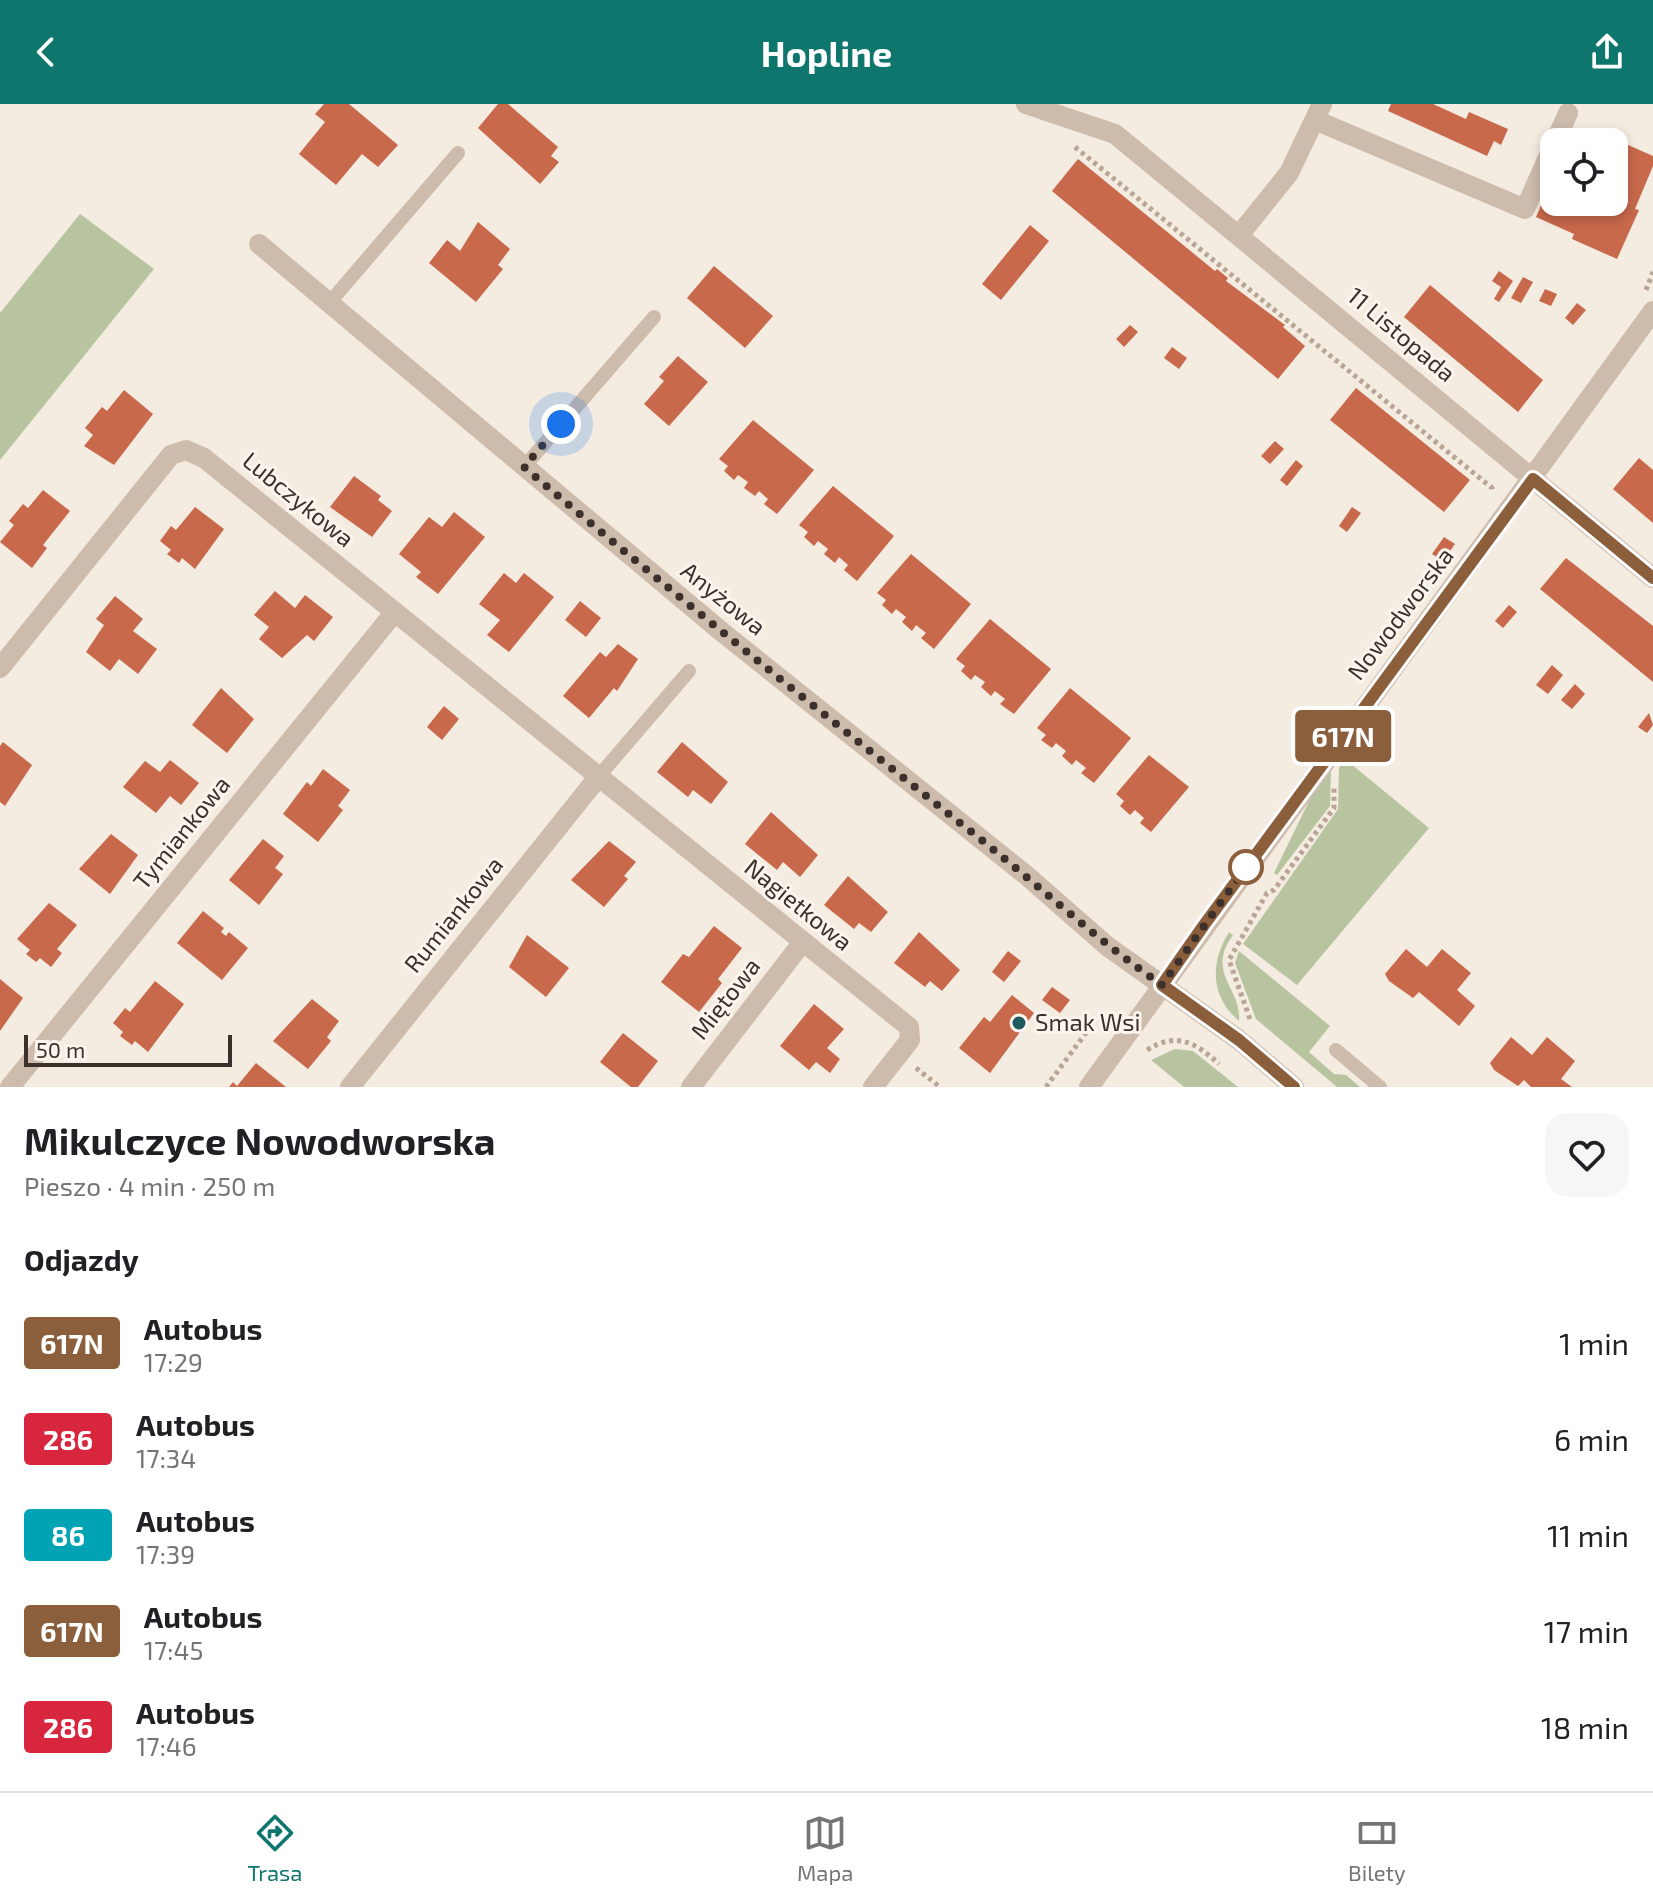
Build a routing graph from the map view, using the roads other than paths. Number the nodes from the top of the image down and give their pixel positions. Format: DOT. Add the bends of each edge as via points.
graph roads {
  1 [pos="1026,104"];
  2 [pos="1318,112"];
  3 [pos="1568,113"];
  4 [pos="1561,128"];
  5 [pos="458,153"];
  6 [pos="1540,175"];
  7 [pos="1240,234"];
  8 [pos="259,244"];
  9 [pos="330,302"];
  10 [pos="1653,313"];
  11 [pos="654,317"];
  12 [pos="524,467"];
  13 [pos="1533,479"];
  14 [pos="1653,578"];
  15 [pos="394,613"];
  16 [pos="0,668"];
  17 [pos="689,671"];
  18 [pos="599,776"];
  19 [pos="802,943"];
  20 [pos="1162,985"];
  21 [pos="1336,1050"];
  22 [pos="10,1087"];
  23 [pos="350,1087"];
  24 [pos="691,1087"];
  25 [pos="873,1087"];
  26 [pos="1089,1087"];
  27 [pos="1294,1087"];
  28 [pos="1380,1087"];
  1 -- 7 [label="street, 11 Listopada" via="1115,134"];
  2 -- 6 [label="street" via="1525,209"];
  2 -- 7 [label="street" via="1289,173"];
  3 -- 4 [label="street"];
  5 -- 9 [label="lane"];
  7 -- 13 [label="street, 11 Listopada"];
  8 -- 9 [label="street, Anyżowa"];
  9 -- 12 [label="street, Anyżowa"];
  10 -- 13 [label="street, Nowodworska"];
  11 -- 12 [label="lane"];
  12 -- 20 [label="street, Anyżowa" via="1107,946"];
  13 -- 14 [label="street, 11 Listopada"];
  13 -- 20 [label="street, Nowodworska"];
  15 -- 16 [label="street, Lubczykowa" via="204,458 186,450 171,455"];
  15 -- 18 [label="street, Lubczykowa"];
  15 -- 22 [label="street, Tymiankowa"];
  17 -- 18 [label="lane"];
  18 -- 19 [label="street, Nagietkowa"];
  18 -- 23 [label="street, Rumiankowa"];
  19 -- 24 [label="street, Miętowa"];
  19 -- 25 [label="street, Nagietkowa" via="909,1027 910,1040"];
  20 -- 26 [label="street, Nowodworska"];
  20 -- 27 [label="street, Anyżowa"];
  21 -- 28 [label="lane"];
}
